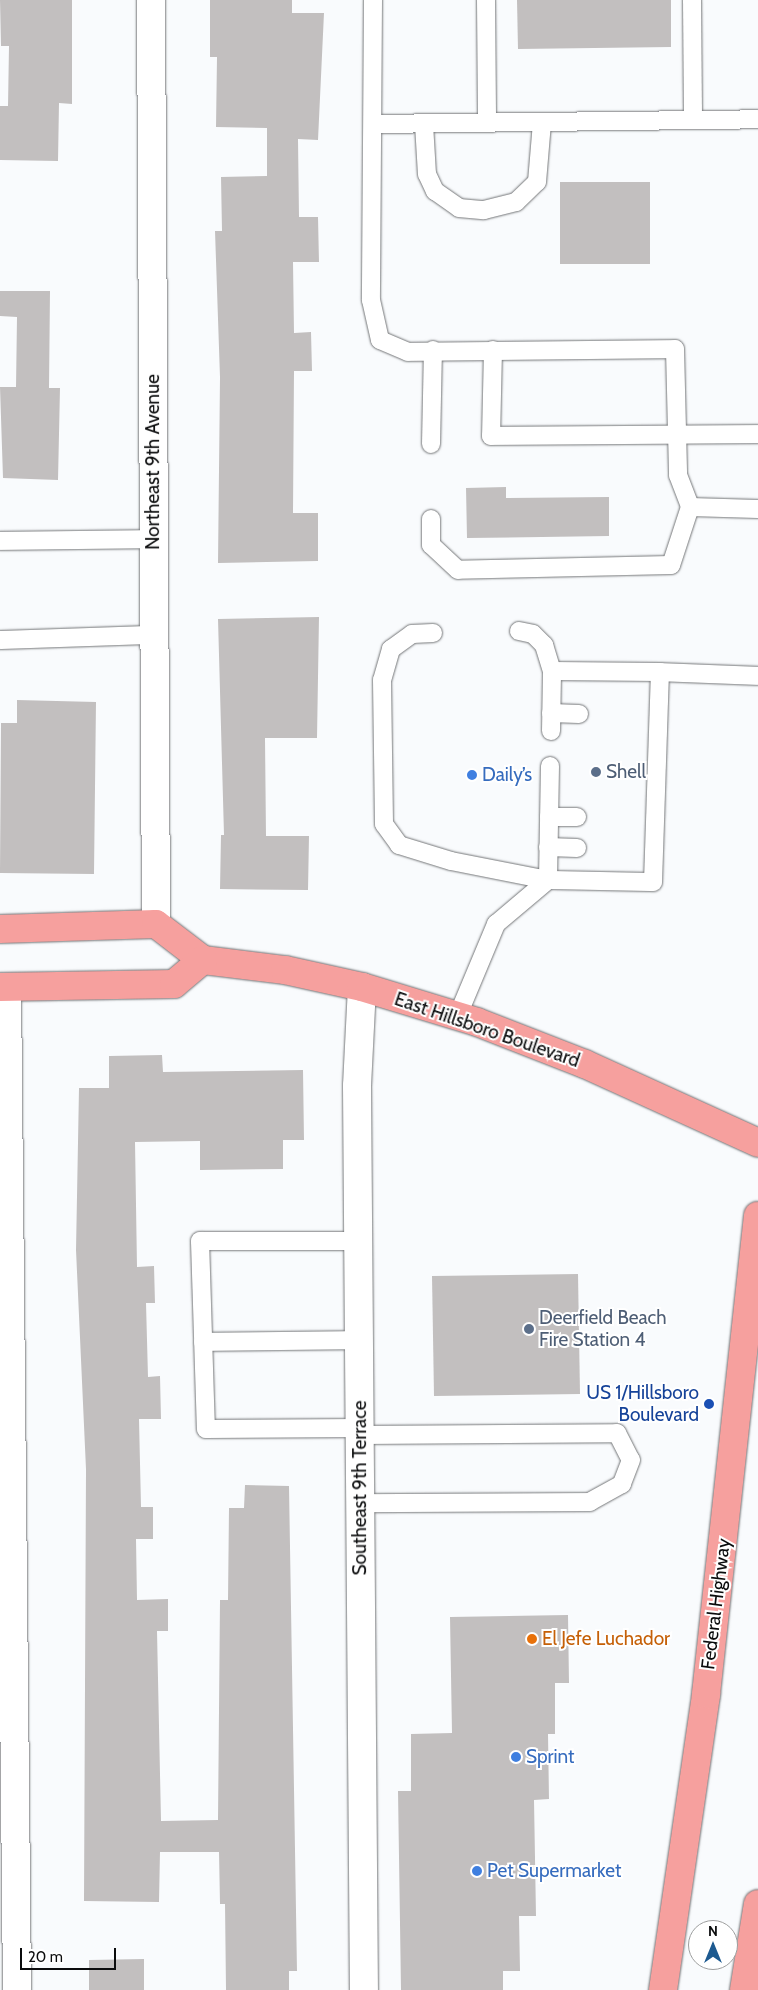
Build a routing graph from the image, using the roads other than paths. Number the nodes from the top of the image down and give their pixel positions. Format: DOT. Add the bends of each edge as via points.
graph roads {
  1 [pos="151,0"];
  2 [pos="372,0"];
  3 [pos="486,0"];
  4 [pos="692,0"];
  5 [pos="758,119"];
  6 [pos="693,120"];
  7 [pos="542,122"];
  8 [pos="487,123"];
  9 [pos="373,124"];
  10 [pos="424,124"];
  11 [pos="433,350"];
  12 [pos="493,350"];
  13 [pos="758,434"];
  14 [pos="677,435"];
  15 [pos="431,444"];
  16 [pos="690,507"];
  17 [pos="758,509"];
  18 [pos="431,519"];
  19 [pos="154,539"];
  20 [pos="0,541"];
  21 [pos="519,630"];
  22 [pos="433,633"];
  23 [pos="154,635"];
  24 [pos="0,640"];
  25 [pos="552,671"];
  26 [pos="660,672"];
  27 [pos="758,676"];
  28 [pos="579,714"];
  29 [pos="550,766"];
  30 [pos="549,817"];
  31 [pos="577,817"];
  32 [pos="548,847"];
  33 [pos="577,848"];
  34 [pos="548,880"];
  35 [pos="156,924"];
  36 [pos="0,929"];
  37 [pos="203,960"];
  38 [pos="4,987"];
  39 [pos="362,987"];
  40 [pos="458,1015"];
  41 [pos="758,1143"];
  42 [pos="758,1216"];
  43 [pos="358,1241"];
  44 [pos="359,1340"];
  45 [pos="203,1342"];
  46 [pos="360,1432"];
  47 [pos="360,1503"];
  48 [pos="758,1904"];
  49 [pos="17,1990"];
  50 [pos="364,1990"];
  51 [pos="663,1990"];
  52 [pos="744,1990"];
  1 -- 19 [label="street, Northeast 9th Avenue"];
  2 -- 9 [label="lane"];
  3 -- 8 [label="lane"];
  4 -- 6 [label="lane"];
  5 -- 6 [label="lane"];
  6 -- 7 [label="lane"];
  7 -- 8 [label="lane"];
  7 -- 10 [label="lane" via="537,182 516,202 484,210 459,208 435,191 427,174"];
  8 -- 10 [label="lane"];
  9 -- 10 [label="lane"];
  9 -- 11 [label="lane" via="371,300 380,340 408,352"];
  11 -- 12 [label="lane"];
  11 -- 15 [label="lane"];
  12 -- 14 [label="lane" via="675,349"];
  12 -- 14 [label="lane" via="490,436"];
  13 -- 14 [label="lane"];
  14 -- 16 [label="lane" via="678,475"];
  16 -- 17 [label="lane"];
  16 -- 18 [label="lane" via="671,565 458,570 431,545"];
  19 -- 20 [label="lane"];
  19 -- 23 [label="street, Northeast 9th Avenue"];
  21 -- 25 [label="lane" via="532,634 544,645"];
  22 -- 34 [label="lane" via="412,634 391,648 382,680 384,824 399,845 451,861"];
  23 -- 24 [label="lane"];
  23 -- 35 [label="street, Northeast 9th Avenue"];
  25 -- 26 [label="lane"];
  25 -- 28 [label="lane" via="551,722"];
  26 -- 27 [label="lane"];
  26 -- 34 [label="lane" via="651,716 646,850 654,882"];
  29 -- 30 [label="lane"];
  30 -- 31 [label="lane"];
  30 -- 32 [label="lane"];
  32 -- 33 [label="lane"];
  32 -- 34 [label="lane"];
  34 -- 40 [label="lane" via="496,924"];
  35 -- 36 [label="main road"];
  35 -- 37 [label="main road"];
  37 -- 38 [label="main road" via="174,984"];
  37 -- 39 [label="main road, East Hillsboro Boulevard" via="285,970"];
  38 -- 49 [label="street"];
  39 -- 40 [label="main road, East Hillsboro Boulevard"];
  39 -- 43 [label="street, Southeast 9th Terrace" via="357,1086"];
  40 -- 41 [label="main road, East Hillsboro Boulevard" via="585,1064"];
  42 -- 51 [label="main road, Federal Highway" via="709,1666"];
  43 -- 44 [label="street, Southeast 9th Terrace"];
  43 -- 45 [label="lane" via="200,1241"];
  44 -- 45 [label="lane"];
  44 -- 46 [label="street, Southeast 9th Terrace"];
  45 -- 46 [label="lane" via="206,1429"];
  46 -- 47 [label="street, Southeast 9th Terrace"];
  46 -- 47 [label="lane" via="617,1433 631,1460 622,1484 590,1502"];
  47 -- 50 [label="street, Southeast 9th Terrace"];
  48 -- 52 [label="main road"];
}
